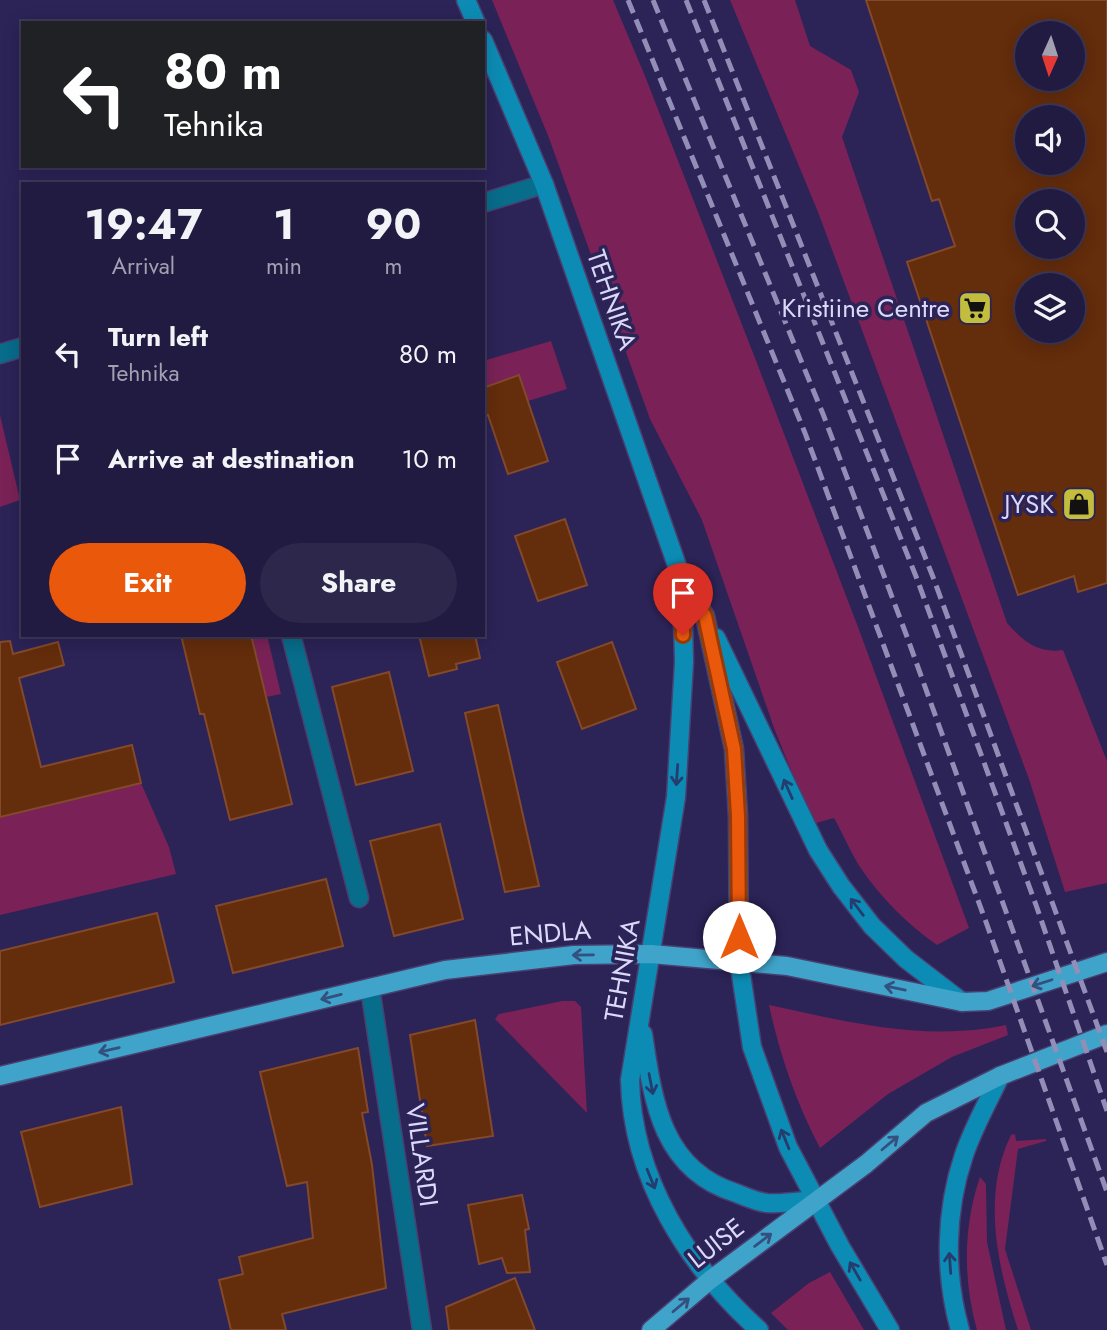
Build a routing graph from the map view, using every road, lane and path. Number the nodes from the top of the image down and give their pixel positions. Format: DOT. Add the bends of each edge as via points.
graph roads {
  1 [pos="466,0"];
  2 [pos="475,21"];
  3 [pos="485,45"];
  4 [pos="544,184"];
  5 [pos="485,202"];
  6 [pos="21,348"];
  7 [pos="0,354"];
  8 [pos="682,580"];
  9 [pos="705,616"];
  10 [pos="292,637"];
  11 [pos="359,898"];
  12 [pos="651,954"];
  13 [pos="739,961"];
  14 [pos="1107,962"];
  15 [pos="370,988"];
  16 [pos="962,1002"];
  17 [pos="640,1017"];
  18 [pos="1107,1034"];
  19 [pos="0,1076"];
  20 [pos="1000,1076"];
  21 [pos="815,1200"];
  22 [pos="710,1280"];
  23 [pos="422,1330"];
  24 [pos="651,1330"];
  25 [pos="759,1330"];
  26 [pos="890,1330"];
  27 [pos="960,1330"];
  1 -- 2 [label="main road"];
  3 -- 4 [label="main road, TEHNIKA"];
  4 -- 5 [label="street"];
  4 -- 8 [label="main road, TEHNIKA"];
  6 -- 7 [label="street"];
  8 -- 9 [label="main road, TEHNIKA"];
  8 -- 12 [label="main road, TEHNIKA, one-way" via="684,662 676,797"];
  9 -- 13 [label="main road, TEHNIKA" via="734,749"];
  16 -- 9 [label="main road, one-way" via="906,959 841,886 805,825"];
  10 -- 11 [label="street"];
  12 -- 13 [label="main road, ENDLA"];
  12 -- 15 [label="main road, ENDLA, one-way" via="574,955 444,970"];
  12 -- 17 [label="main road, TEHNIKA"];
  16 -- 13 [label="main road, ENDLA, one-way" via="787,966"];
  21 -- 13 [label="main road, TEHNIKA, one-way" via="788,1147 752,1047"];
  14 -- 16 [label="main road, ENDLA, one-way" via="988,1001"];
  15 -- 19 [label="main road, ENDLA, one-way"];
  15 -- 23 [label="street, VILLARDI"];
  17 -- 21 [label="main road, one-way" via="651,1091 666,1136 695,1172 717,1187 766,1203"];
  17 -- 22 [label="main road, TEHNIKA, one-way" via="630,1080 639,1143 663,1208"];
  18 -- 20 [label="main road"];
  21 -- 20 [label="main road, one-way" via="926,1113"];
  27 -- 20 [label="main road, one-way" via="948,1258 953,1198 964,1154"];
  22 -- 21 [label="main road, LUISE, one-way"];
  26 -- 21 [label="main road, TEHNIKA, one-way"];
  24 -- 22 [label="main road, LUISE, one-way"];
  22 -- 25 [label="main road, TEHNIKA"];
}
